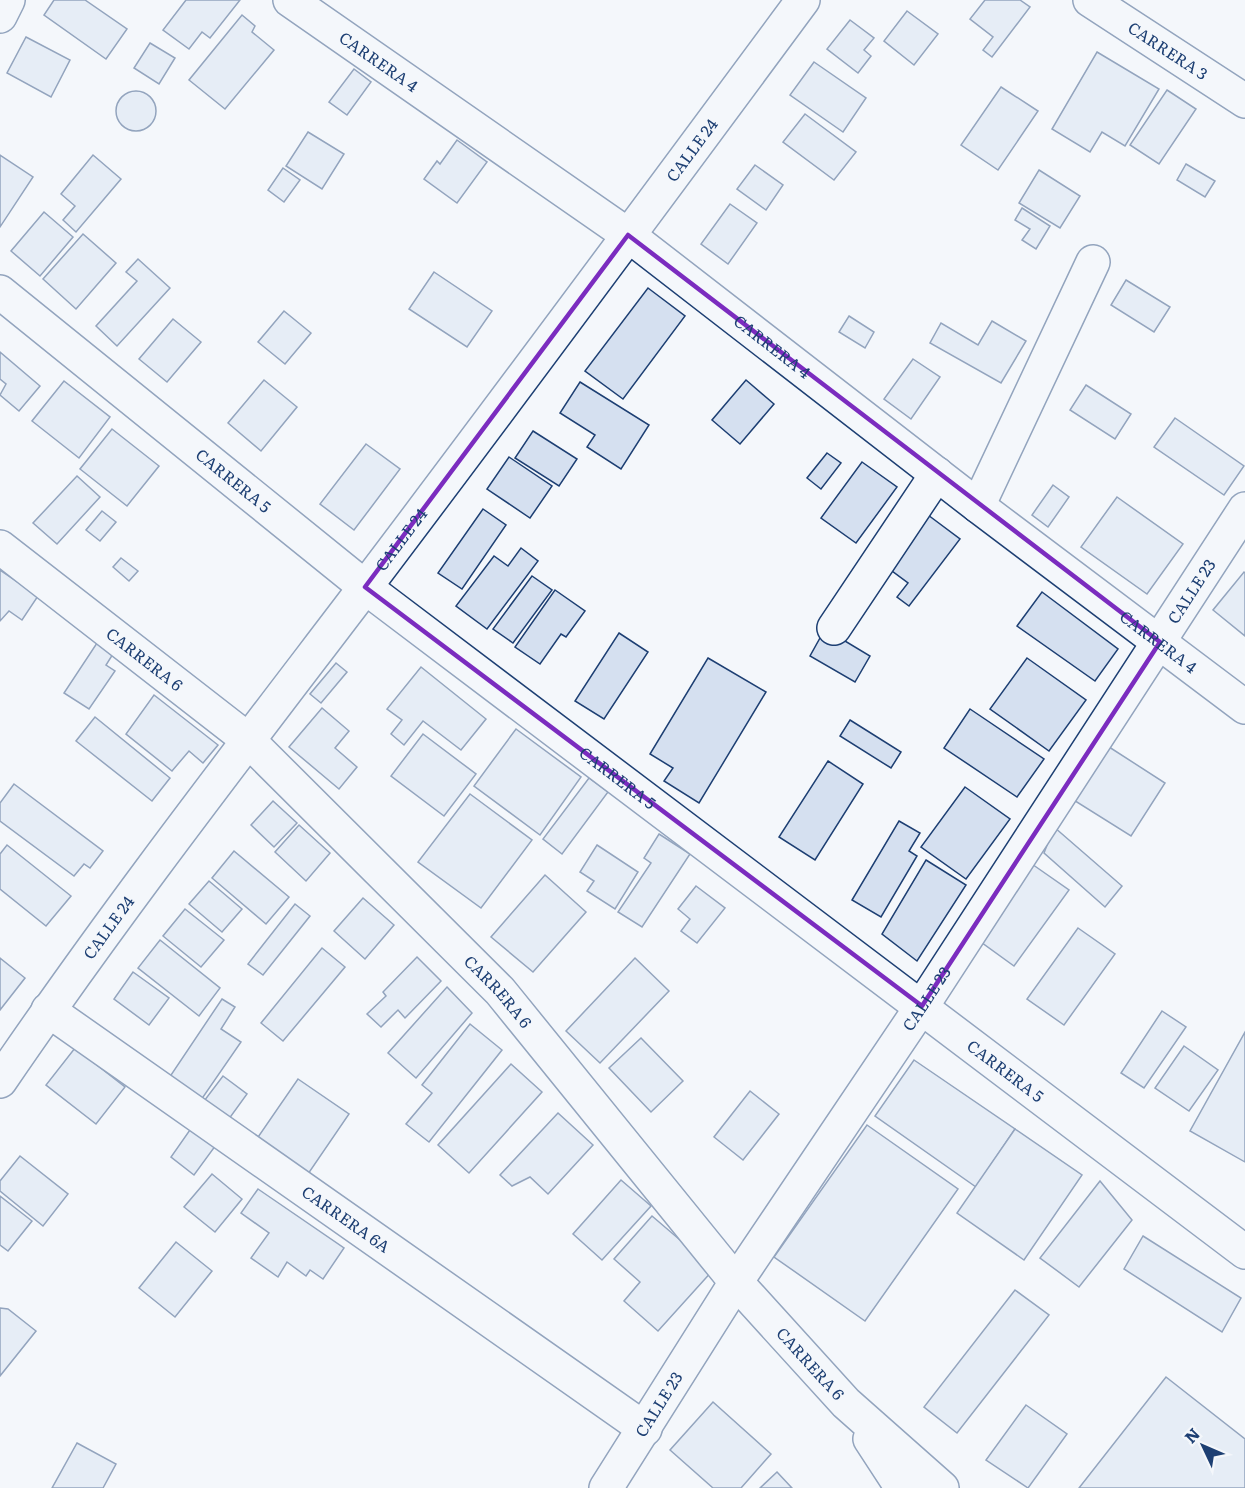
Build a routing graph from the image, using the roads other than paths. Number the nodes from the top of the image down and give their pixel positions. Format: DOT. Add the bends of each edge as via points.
graph roads {
  1 [pos="8,0"];
  2 [pos="290,0"];
  3 [pos="803,0"];
  4 [pos="1090,0"];
  5 [pos="0,16"];
  6 [pos="1245,101"];
  7 [pos="628,235"];
  8 [pos="1093,262"];
  9 [pos="0,292"];
  10 [pos="937,474"];
  11 [pos="978,506"];
  12 [pos="1245,509"];
  13 [pos="0,547"];
  14 [pos="365,587"];
  15 [pos="834,628"];
  16 [pos="1160,642"];
  17 [pos="1245,707"];
  18 [pos="247,739"];
  19 [pos="922,1006"];
  20 [pos="48,1010"];
  21 [pos="0,1081"];
  22 [pos="1245,1252"];
  23 [pos="736,1282"];
  24 [pos="846,1403"];
  25 [pos="645,1429"];
  26 [pos="606,1488"];
  27 [pos="902,1488"];
  28 [pos="942,1488"];
  1 -- 5 [label="street"];
  2 -- 7 [label="street, CARRERA 4"];
  3 -- 7 [label="street, CALLE 24"];
  4 -- 6 [label="street, CARRERA 3"];
  7 -- 10 [label="street, CARRERA 4"];
  7 -- 14 [label="street, CALLE 24"];
  8 -- 11 [label="street"];
  9 -- 14 [label="street, CARRERA 5"];
  10 -- 11 [label="street, CARRERA 4"];
  10 -- 15 [label="street"];
  11 -- 16 [label="street, CARRERA 4"];
  12 -- 16 [label="street, CALLE 23"];
  13 -- 18 [label="street, CARRERA 6"];
  14 -- 18 [label="street, CALLE 24"];
  14 -- 19 [label="street, CARRERA 5"];
  16 -- 17 [label="street, CARRERA 4"];
  16 -- 19 [label="street, CALLE 23"];
  18 -- 20 [label="street, CALLE 24"];
  18 -- 23 [label="street, CARRERA 6" via="500,991"];
  19 -- 22 [label="street, CARRERA 5"];
  19 -- 23 [label="street, CALLE 23"];
  20 -- 21 [label="street, CALLE 24"];
  20 -- 25 [label="street, CARRERA 6A"];
  23 -- 24 [label="street, CARRERA 6"];
  23 -- 25 [label="street, CALLE 23"];
  24 -- 27 [label="street"];
  24 -- 28 [label="street, CARRERA 6"];
  25 -- 26 [label="street, CALLE 23"];
}
